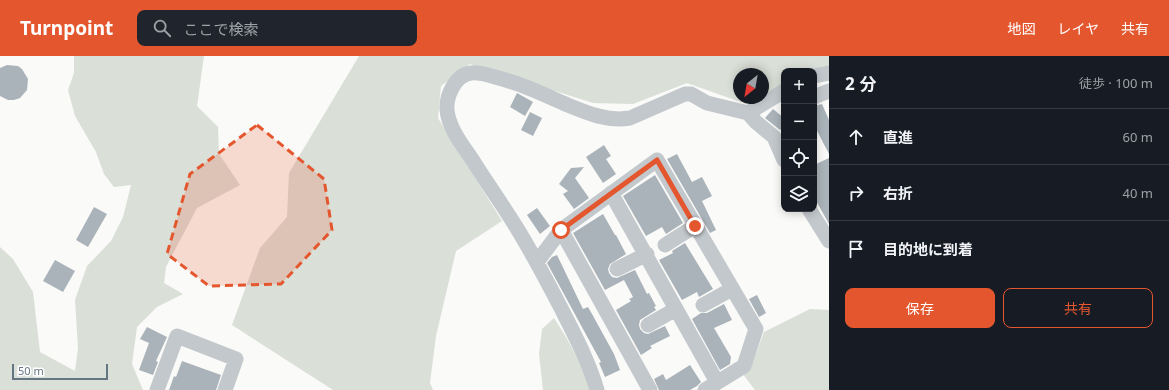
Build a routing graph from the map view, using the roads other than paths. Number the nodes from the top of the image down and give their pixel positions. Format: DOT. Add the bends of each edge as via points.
graph roads {
  1 [pos="829,73"];
  2 [pos="817,75"];
  3 [pos="829,91"];
  4 [pos="781,93"];
  5 [pos="817,96"];
  6 [pos="748,113"];
  7 [pos="781,153"];
  8 [pos="611,192"];
  9 [pos="812,212"];
  10 [pos="695,226"];
  11 [pos="561,230"];
  12 [pos="829,241"];
  13 [pos="666,245"];
  14 [pos="647,254"];
  15 [pos="537,262"];
  16 [pos="616,268"];
  17 [pos="732,289"];
  18 [pos="703,305"];
  19 [pos="676,308"];
  20 [pos="648,325"];
  21 [pos="711,386"];
  22 [pos="157,390"];
  23 [pos="225,390"];
  24 [pos="597,390"];
  25 [pos="650,390"];
  1 -- 2 [label="street"];
  3 -- 5 [label="street"];
  4 -- 6 [label="street"];
  6 -- 7 [label="street" via="774,137"];
  6 -- 15 [label="street" via="707,103 691,94 685,94 630,118 604,118 504,79 479,73 462,76 448,99 450,121 455,133"];
  8 -- 10 [label="street" via="657,160"];
  8 -- 11 [label="street"];
  8 -- 14 [label="street"];
  9 -- 12 [label="street"];
  10 -- 13 [label="street"];
  10 -- 17 [label="street"];
  11 -- 15 [label="street"];
  11 -- 25 [label="street"];
  14 -- 16 [label="street"];
  14 -- 19 [label="street"];
  15 -- 24 [label="street" via="576,338"];
  17 -- 18 [label="street"];
  17 -- 21 [label="street" via="756,329 744,366"];
  19 -- 20 [label="street"];
  19 -- 21 [label="street"];
  22 -- 23 [label="street" via="177,336 236,359"];
}
